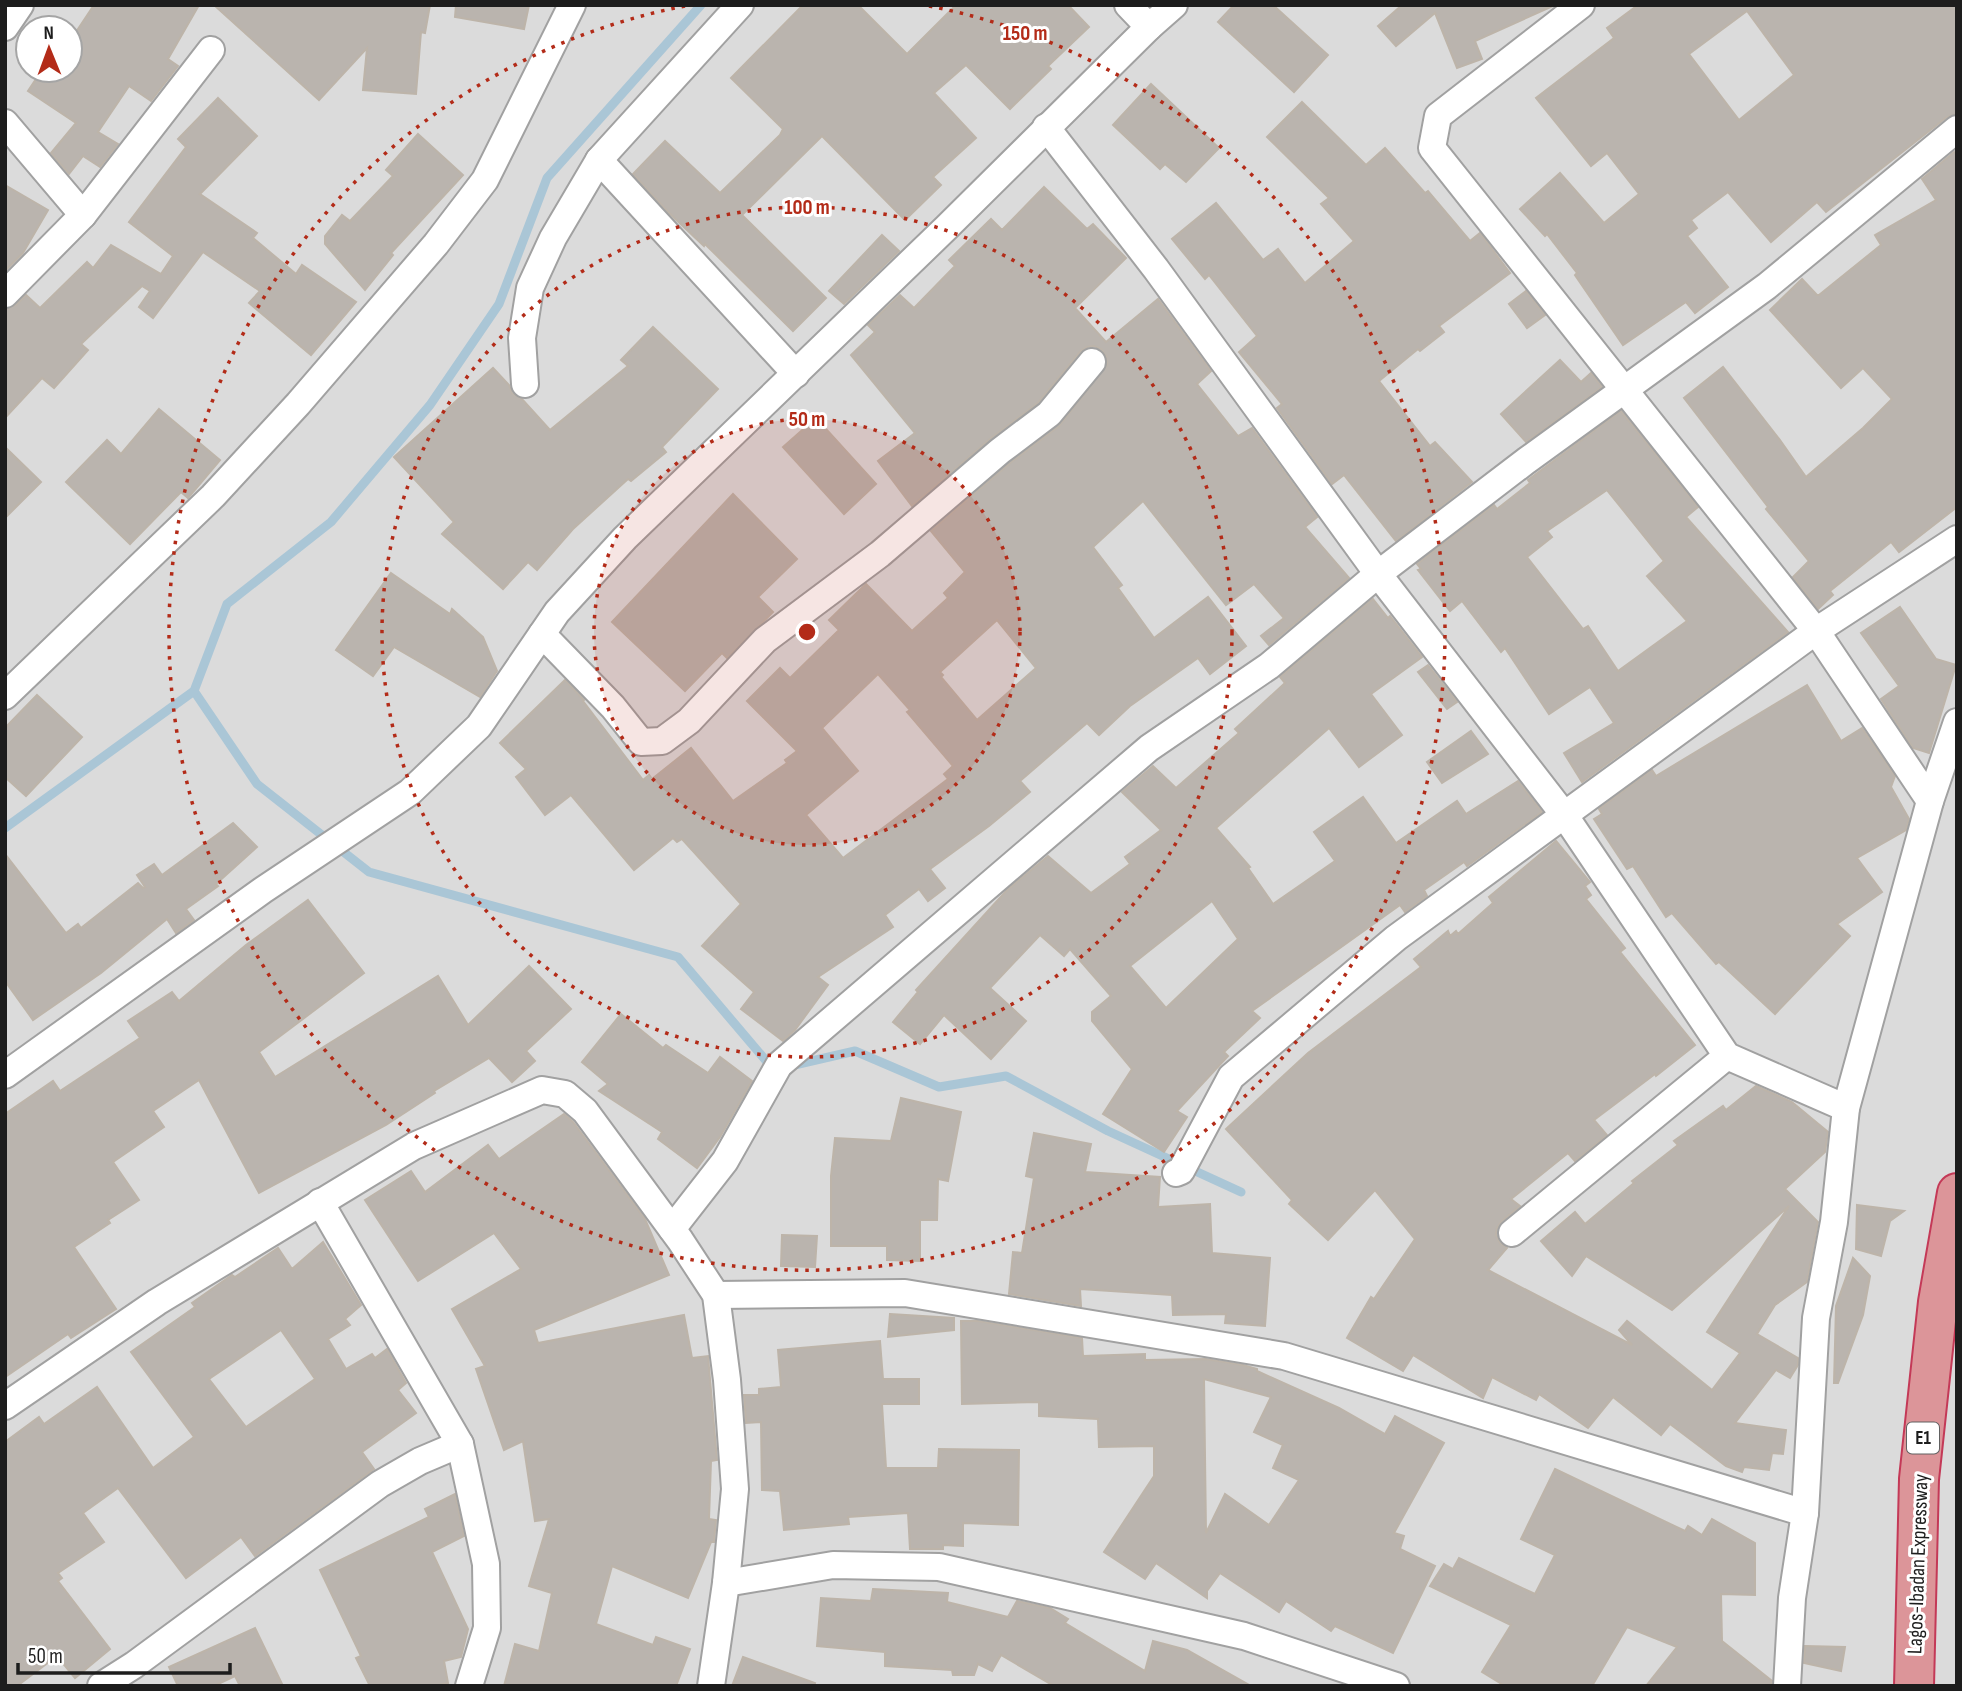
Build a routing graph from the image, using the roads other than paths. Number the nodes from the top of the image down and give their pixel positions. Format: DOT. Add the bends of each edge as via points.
graph roads {
  1 [pos="20,5"];
  2 [pos="572,5"];
  3 [pos="740,5"];
  4 [pos="1128,5"];
  5 [pos="1174,5"];
  6 [pos="1581,5"];
  7 [pos="5,27"];
  8 [pos="1149,27"];
  9 [pos="211,50"];
  10 [pos="5,123"];
  11 [pos="1046,127"];
  12 [pos="1957,129"];
  13 [pos="599,160"];
  14 [pos="83,215"];
  15 [pos="5,294"];
  16 [pos="1092,362"];
  17 [pos="796,374"];
  18 [pos="525,384"];
  19 [pos="1624,389"];
  20 [pos="1957,539"];
  21 [pos="1378,574"];
  22 [pos="1816,631"];
  23 [pos="542,634"];
  24 [pos="5,696"];
  25 [pos="1957,722"];
  26 [pos="1930,801"];
  27 [pos="1564,816"];
  28 [pos="1727,1056"];
  29 [pos="5,1075"];
  30 [pos="1846,1108"];
  31 [pos="1176,1173"];
  32 [pos="1957,1193"];
  33 [pos="320,1202"];
  34 [pos="671,1229"];
  35 [pos="1512,1233"];
  36 [pos="716,1295"];
  37 [pos="5,1406"];
  38 [pos="460,1444"];
  39 [pos="1805,1513"];
  40 [pos="726,1583"];
  41 [pos="101,1686"];
  42 [pos="469,1686"];
  43 [pos="711,1686"];
  44 [pos="1396,1686"];
  45 [pos="1787,1686"];
  46 [pos="1914,1686"];
  1 -- 7 [label="street"];
  2 -- 24 [label="street" via="485,180 436,244 213,496"];
  3 -- 13 [label="street"];
  4 -- 8 [label="street"];
  5 -- 8 [label="street"];
  6 -- 19 [label="street" via="1438,116 1432,148"];
  8 -- 11 [label="street"];
  9 -- 14 [label="street"];
  10 -- 14 [label="street"];
  11 -- 17 [label="street"];
  11 -- 21 [label="street" via="1156,269"];
  12 -- 19 [label="street" via="1767,286"];
  13 -- 17 [label="street"];
  13 -- 18 [label="street" via="530,288 522,338"];
  14 -- 15 [label="street"];
  16 -- 23 [label="street" via="1049,414 880,554 765,639 688,721 662,741 641,742"];
  17 -- 23 [label="street" via="625,538"];
  19 -- 21 [label="street"];
  19 -- 22 [label="street"];
  20 -- 22 [label="street"];
  21 -- 27 [label="street"];
  21 -- 34 [label="street" via="1269,666 1149,748 779,1065 725,1161"];
  22 -- 26 [label="street"];
  22 -- 27 [label="street"];
  23 -- 29 [label="street" via="479,726 410,792 263,890"];
  25 -- 26 [label="street"];
  26 -- 30 [label="street"];
  27 -- 28 [label="street"];
  27 -- 31 [label="street" via="1396,939 1231,1077"];
  28 -- 30 [label="street"];
  28 -- 35 [label="street"];
  30 -- 39 [label="street" via="1834,1222 1816,1318"];
  32 -- 46 [label="highway, Lagos-Ibadan Expressway / E1" via="1938,1301 1919,1479"];
  33 -- 34 [label="street" via="414,1146 542,1090 565,1094 585,1111"];
  33 -- 37 [label="street" via="157,1302"];
  33 -- 38 [label="street"];
  34 -- 36 [label="street"];
  36 -- 39 [label="street" via="905,1293 1284,1356"];
  36 -- 40 [label="street" via="735,1489"];
  38 -- 41 [label="street" via="380,1484"];
  38 -- 42 [label="street" via="486,1564 487,1628"];
  39 -- 45 [label="street" via="1792,1598"];
  40 -- 43 [label="street"];
  40 -- 44 [label="street" via="833,1565 939,1567 1244,1636"];
}
